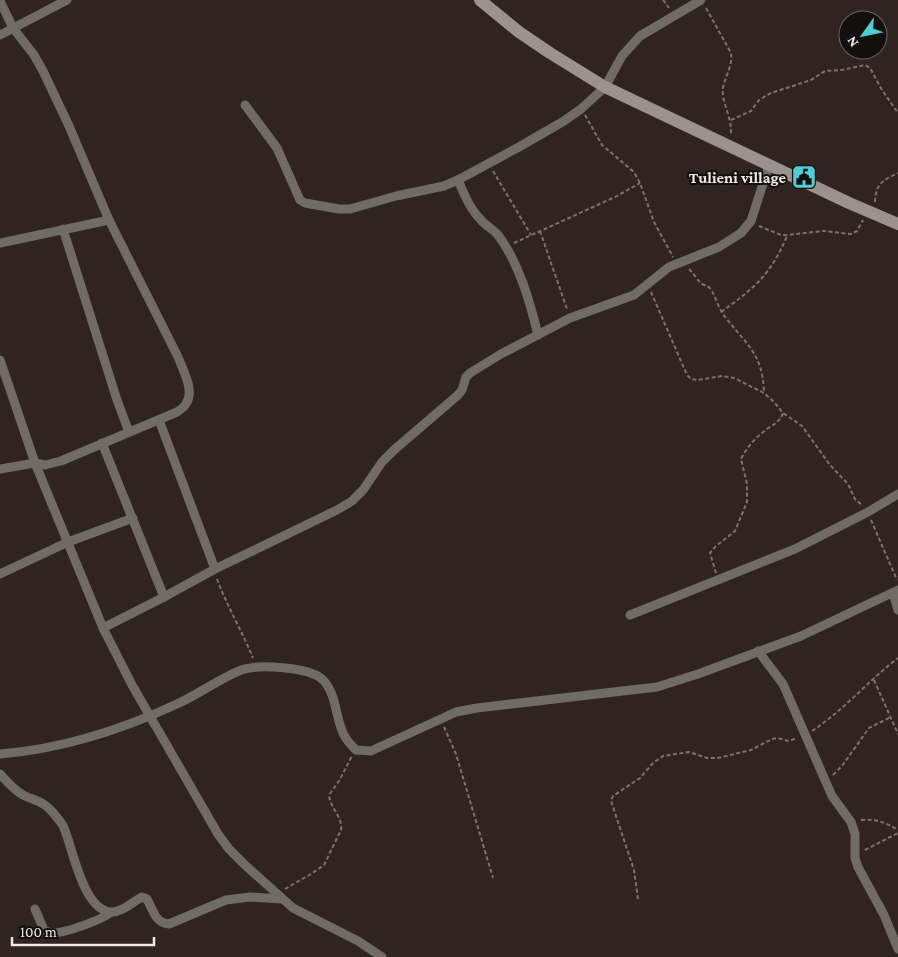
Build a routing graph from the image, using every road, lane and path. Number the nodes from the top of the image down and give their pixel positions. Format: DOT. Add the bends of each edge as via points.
graph roads {
  1 [pos="67,0"];
  2 [pos="480,0"];
  3 [pos="0,1"];
  4 [pos="703,3"];
  5 [pos="13,28"];
  6 [pos="0,35"];
  7 [pos="605,87"];
  8 [pos="244,105"];
  9 [pos="580,109"];
  10 [pos="898,113"];
  11 [pos="731,120"];
  12 [pos="729,147"];
  13 [pos="488,163"];
  14 [pos="769,165"];
  15 [pos="898,172"];
  16 [pos="458,180"];
  17 [pos="640,183"];
  18 [pos="872,213"];
  19 [pos="109,220"];
  20 [pos="750,222"];
  21 [pos="898,224"];
  22 [pos="63,229"];
  23 [pos="540,232"];
  24 [pos="531,235"];
  25 [pos="787,235"];
  26 [pos="0,243"];
  27 [pos="505,247"];
  28 [pos="679,262"];
  29 [pos="648,285"];
  30 [pos="721,312"];
  31 [pos="570,318"];
  32 [pos="538,335"];
  33 [pos="0,360"];
  34 [pos="764,393"];
  35 [pos="783,413"];
  36 [pos="159,420"];
  37 [pos="129,432"];
  38 [pos="102,443"];
  39 [pos="35,463"];
  40 [pos="0,470"];
  41 [pos="898,494"];
  42 [pos="868,512"];
  43 [pos="133,518"];
  44 [pos="68,542"];
  45 [pos="215,569"];
  46 [pos="0,574"];
  47 [pos="718,580"];
  48 [pos="898,584"];
  49 [pos="895,592"];
  50 [pos="164,597"];
  51 [pos="898,610"];
  52 [pos="630,614"];
  53 [pos="103,628"];
  54 [pos="758,651"];
  55 [pos="898,658"];
  56 [pos="258,667"];
  57 [pos="874,680"];
  58 [pos="151,716"];
  59 [pos="890,717"];
  60 [pos="440,718"];
  61 [pos="898,734"];
  62 [pos="806,735"];
  63 [pos="356,750"];
  64 [pos="0,754"];
  65 [pos="0,774"];
  66 [pos="826,782"];
  67 [pos="852,822"];
  68 [pos="898,832"];
  69 [pos="855,856"];
  70 [pos="493,878"];
  71 [pos="279,896"];
  72 [pos="638,899"];
  73 [pos="35,909"];
  74 [pos="112,912"];
  75 [pos="898,948"];
  76 [pos="382,957"];
  1 -- 5 [label="street"];
  2 -- 7 [label="street" via="527,37"];
  3 -- 5 [label="street"];
  4 -- 7 [label="street" via="640,36 622,56"];
  4 -- 11 [label="path" via="731,53 723,93"];
  5 -- 6 [label="street"];
  5 -- 19 [label="street" via="43,71"];
  7 -- 9 [label="street"];
  7 -- 12 [label="street"];
  8 -- 16 [label="street" via="277,148 298,196 305,203 350,209"];
  9 -- 13 [label="street"];
  9 -- 17 [label="path" via="602,145 634,172"];
  10 -- 11 [label="path" via="865,65 825,71 811,80 771,93 759,100 751,111"];
  11 -- 12 [label="path"];
  12 -- 14 [label="street"];
  13 -- 16 [label="street"];
  13 -- 24 [label="path"];
  14 -- 18 [label="street"];
  14 -- 20 [label="street"];
  15 -- 18 [label="path" via="878,186"];
  16 -- 27 [label="street" via="480,220 497,234"];
  17 -- 23 [label="path"];
  17 -- 28 [label="path" via="654,222"];
  18 -- 21 [label="street"];
  18 -- 25 [label="path" via="854,233 823,231"];
  19 -- 22 [label="street"];
  19 -- 36 [label="street" via="166,332 186,380 189,396 186,404"];
  20 -- 25 [label="path"];
  20 -- 28 [label="street" via="729,242"];
  22 -- 26 [label="street"];
  22 -- 37 [label="street"];
  23 -- 24 [label="path"];
  23 -- 31 [label="path"];
  24 -- 27 [label="path"];
  25 -- 30 [label="path" via="764,277"];
  27 -- 32 [label="street" via="523,286"];
  28 -- 29 [label="street"];
  28 -- 30 [label="path" via="711,289"];
  29 -- 31 [label="street" via="620,302"];
  29 -- 34 [label="path" via="691,379 734,378"];
  30 -- 34 [label="path" via="748,343 760,365"];
  31 -- 32 [label="street"];
  32 -- 45 [label="street" via="470,373 458,396 382,462 352,501"];
  33 -- 39 [label="street"];
  34 -- 35 [label="path"];
  35 -- 42 [label="path" via="802,426"];
  35 -- 47 [label="path" via="780,421 762,433 741,459 747,502 735,531 710,553"];
  36 -- 37 [label="street"];
  36 -- 45 [label="street"];
  37 -- 38 [label="street"];
  38 -- 39 [label="street" via="53,464"];
  38 -- 43 [label="street"];
  39 -- 40 [label="street"];
  39 -- 44 [label="street"];
  41 -- 42 [label="street"];
  42 -- 47 [label="street" via="795,549"];
  42 -- 48 [label="path"];
  43 -- 44 [label="street"];
  43 -- 50 [label="street"];
  44 -- 46 [label="street"];
  44 -- 53 [label="street"];
  45 -- 50 [label="street"];
  45 -- 56 [label="path"];
  47 -- 52 [label="street"];
  49 -- 51 [label="street"];
  49 -- 54 [label="street" via="801,636"];
  50 -- 53 [label="street"];
  53 -- 58 [label="street"];
  54 -- 60 [label="street" via="657,687 477,708"];
  54 -- 62 [label="street" via="783,684"];
  55 -- 57 [label="path"];
  56 -- 58 [label="street" via="242,670"];
  56 -- 63 [label="street" via="311,673 322,679 334,701 343,734"];
  57 -- 59 [label="path"];
  57 -- 62 [label="path" via="840,712"];
  58 -- 64 [label="street" via="70,743"];
  58 -- 71 [label="street" via="218,834 229,849"];
  59 -- 61 [label="path"];
  59 -- 66 [label="path" via="869,728 842,766"];
  60 -- 63 [label="street" via="371,751"];
  60 -- 70 [label="path" via="456,754"];
  62 -- 66 [label="street"];
  62 -- 72 [label="path" via="789,741 772,739 751,750 718,758 689,752 663,756 640,778 613,796 612,804 634,870"];
  63 -- 71 [label="path" via="329,796 342,826 328,859 320,869"];
  65 -- 74 [label="street" via="9,785 48,806 55,814 64,827 92,901 101,909"];
  66 -- 67 [label="street" via="832,796"];
  67 -- 68 [label="path" via="884,821"];
  67 -- 69 [label="street" via="856,834"];
  68 -- 69 [label="path"];
  69 -- 75 [label="street"];
  71 -- 74 [label="street" via="226,900 169,924 158,921 147,899 142,897"];
  71 -- 76 [label="street" via="304,915 358,941"];
  73 -- 74 [label="street" via="44,930 53,933"];
}
